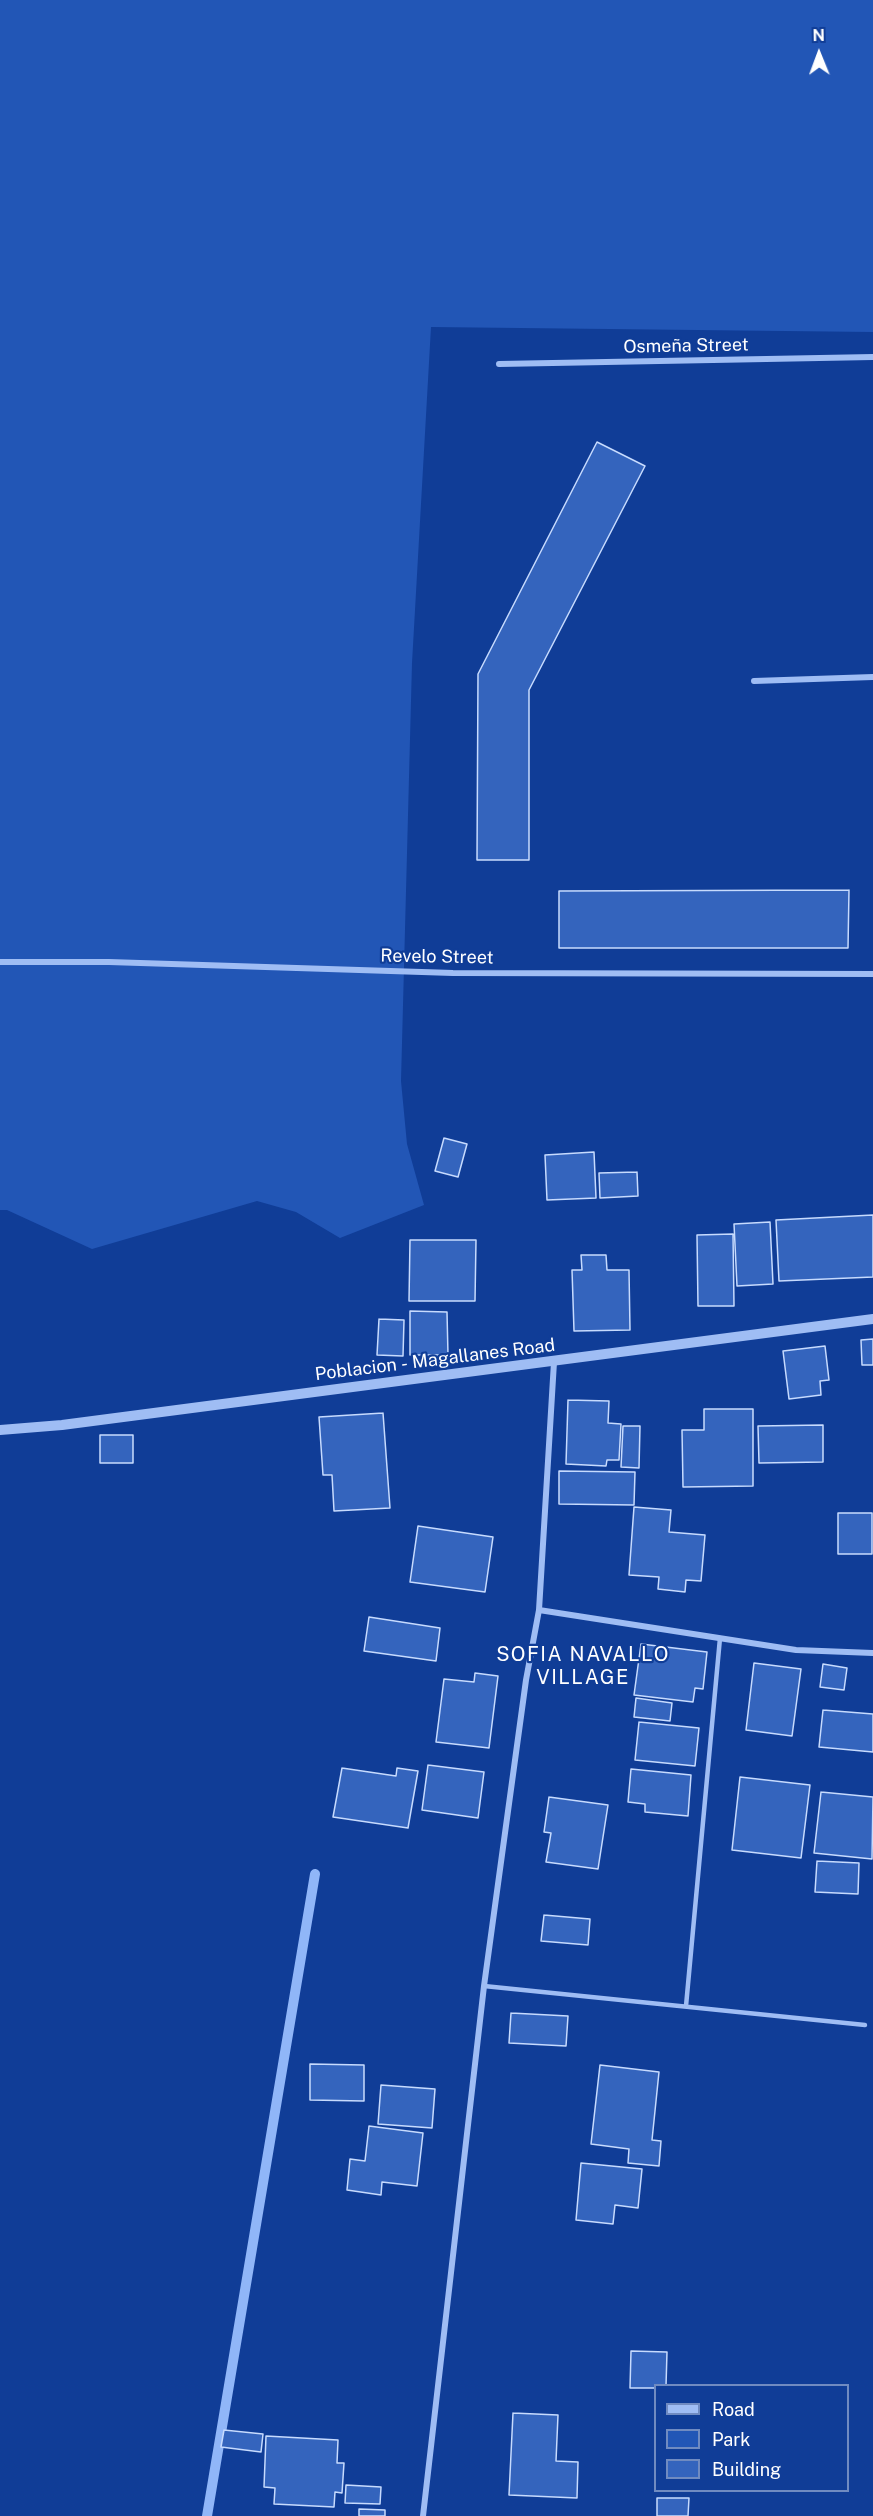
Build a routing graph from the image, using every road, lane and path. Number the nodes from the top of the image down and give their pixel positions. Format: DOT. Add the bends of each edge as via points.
graph roads {
  1 [pos="873,357"];
  2 [pos="499,364"];
  3 [pos="873,677"];
  4 [pos="754,681"];
  5 [pos="0,962"];
  6 [pos="873,974"];
  7 [pos="873,1320"];
  8 [pos="554,1362"];
  9 [pos="0,1430"];
  10 [pos="539,1610"];
  11 [pos="720,1638"];
  12 [pos="873,1653"];
  13 [pos="484,1986"];
  14 [pos="686,2006"];
  15 [pos="865,2025"];
  16 [pos="423,2516"];
  1 -- 2 [label="street, Osmeña Street"];
  3 -- 4 [label="street"];
  5 -- 6 [label="street, Revelo Street" via="453,973"];
  7 -- 8 [label="street, Poblacion - Magallanes Road"];
  8 -- 9 [label="street, Poblacion - Magallanes Road"];
  8 -- 10 [label="street"];
  10 -- 11 [label="street"];
  10 -- 13 [label="street"];
  11 -- 12 [label="street" via="796,1650"];
  11 -- 14 [label="lane"];
  13 -- 14 [label="lane"];
  13 -- 16 [label="street"];
  14 -- 15 [label="lane"];
}
